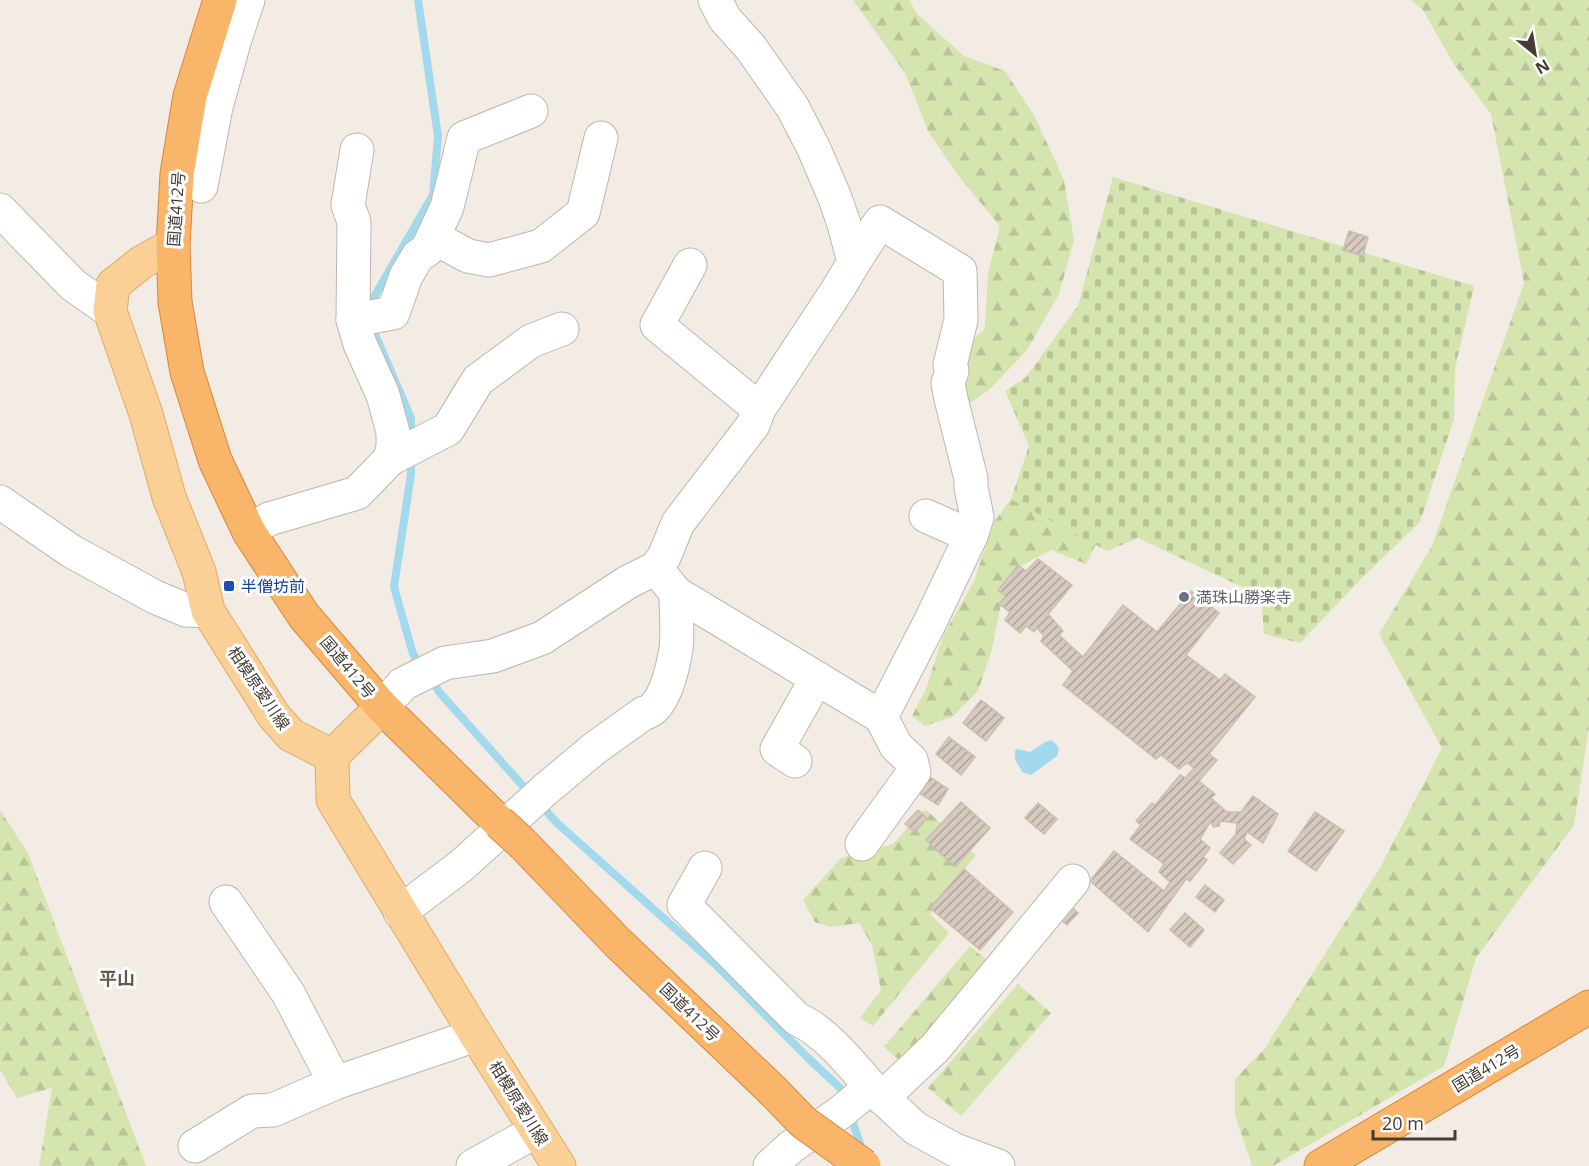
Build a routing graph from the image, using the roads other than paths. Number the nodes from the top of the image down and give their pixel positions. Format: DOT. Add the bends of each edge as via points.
graph roads {
  1 [pos="220,0"];
  2 [pos="248,0"];
  3 [pos="715,0"];
  4 [pos="512,113"];
  5 [pos="601,138"];
  6 [pos="357,150"];
  7 [pos="201,186"];
  8 [pos="0,210"];
  9 [pos="433,237"];
  10 [pos="173,245"];
  11 [pos="854,262"];
  12 [pos="690,266"];
  13 [pos="110,311"];
  14 [pos="354,320"];
  15 [pos="549,341"];
  16 [pos="759,409"];
  17 [pos="392,458"];
  18 [pos="0,502"];
  19 [pos="926,516"];
  20 [pos="249,532"];
  21 [pos="970,536"];
  22 [pos="666,581"];
  23 [pos="208,611"];
  24 [pos="817,678"];
  25 [pos="382,707"];
  26 [pos="881,717"];
  27 [pos="332,756"];
  28 [pos="795,761"];
  29 [pos="523,806"];
  30 [pos="862,844"];
  31 [pos="698,879"];
  32 [pos="1073,881"];
  33 [pos="226,902"];
  34 [pos="400,912"];
  35 [pos="1589,1007"];
  36 [pos="476,1035"];
  37 [pos="335,1083"];
  38 [pos="864,1098"];
  39 [pos="536,1131"];
  40 [pos="195,1146"];
  41 [pos="473,1166"];
  42 [pos="559,1166"];
  43 [pos="770,1166"];
  44 [pos="864,1166"];
  45 [pos="998,1166"];
  46 [pos="1321,1166"];
  1 -- 10 [label="highway, 国道412号" via="190,96 177,174"];
  2 -- 7 [label="street" via="216,107"];
  3 -- 11 [label="street" via="725,19 751,48 793,108 835,198"];
  4 -- 9 [label="street" via="464,138 447,207"];
  5 -- 9 [label="street" via="583,213 541,246 489,260 468,256"];
  6 -- 14 [label="street" via="348,205 354,222 366,236"];
  8 -- 13 [label="street" via="73,285"];
  9 -- 14 [label="street" via="406,276 393,313"];
  10 -- 13 [label="main road" via="142,262 113,285"];
  10 -- 20 [label="highway, 国道412号" via="175,302 187,372 215,460"];
  11 -- 16 [label="street"];
  11 -- 21 [label="street" via="880,222 960,271 961,320 948,383 977,517"];
  12 -- 16 [label="street" via="652,333"];
  13 -- 23 [label="main road, 相模原愛川線" via="146,414 169,497 199,572"];
  14 -- 17 [label="street" via="393,432"];
  15 -- 17 [label="street" via="531,341 478,380 448,429"];
  16 -- 22 [label="street" via="753,425 678,523 664,557"];
  17 -- 20 [label="street" via="357,494 269,519"];
  18 -- 23 [label="street" via="71,551 154,597 186,610"];
  19 -- 21 [label="street"];
  20 -- 25 [label="highway, 国道412号" via="304,616"];
  21 -- 26 [label="street"];
  22 -- 24 [label="street"];
  22 -- 25 [label="street" via="628,582 542,638 493,656 443,665 403,684"];
  22 -- 29 [label="street" via="676,648 661,699 650,712 595,748"];
  23 -- 27 [label="main road, 相模原愛川線" via="273,716 291,735"];
  24 -- 26 [label="street"];
  24 -- 28 [label="street" via="777,749"];
  25 -- 27 [label="main road"];
  25 -- 29 [label="highway, 国道412号"];
  26 -- 30 [label="street" via="896,746 911,760 914,772"];
  27 -- 34 [label="main road, 相模原愛川線" via="333,800"];
  29 -- 34 [label="street" via="461,867"];
  29 -- 44 [label="highway, 国道412号, bridge" via="523,844 618,943 803,1122"];
  31 -- 38 [label="street" via="684,905 797,1019 809,1024 847,1059"];
  32 -- 38 [label="street" via="935,1048"];
  33 -- 37 [label="street" via="288,993"];
  34 -- 36 [label="main road, 相模原愛川線"];
  35 -- 46 [label="highway, 国道412号"];
  36 -- 37 [label="street"];
  36 -- 39 [label="main road, 相模原愛川線"];
  37 -- 40 [label="street" via="273,1110 252,1111"];
  38 -- 43 [label="street" via="791,1147"];
  38 -- 45 [label="street" via="955,1150"];
  39 -- 41 [label="street"];
  39 -- 42 [label="main road, 相模原愛川線"];
}
